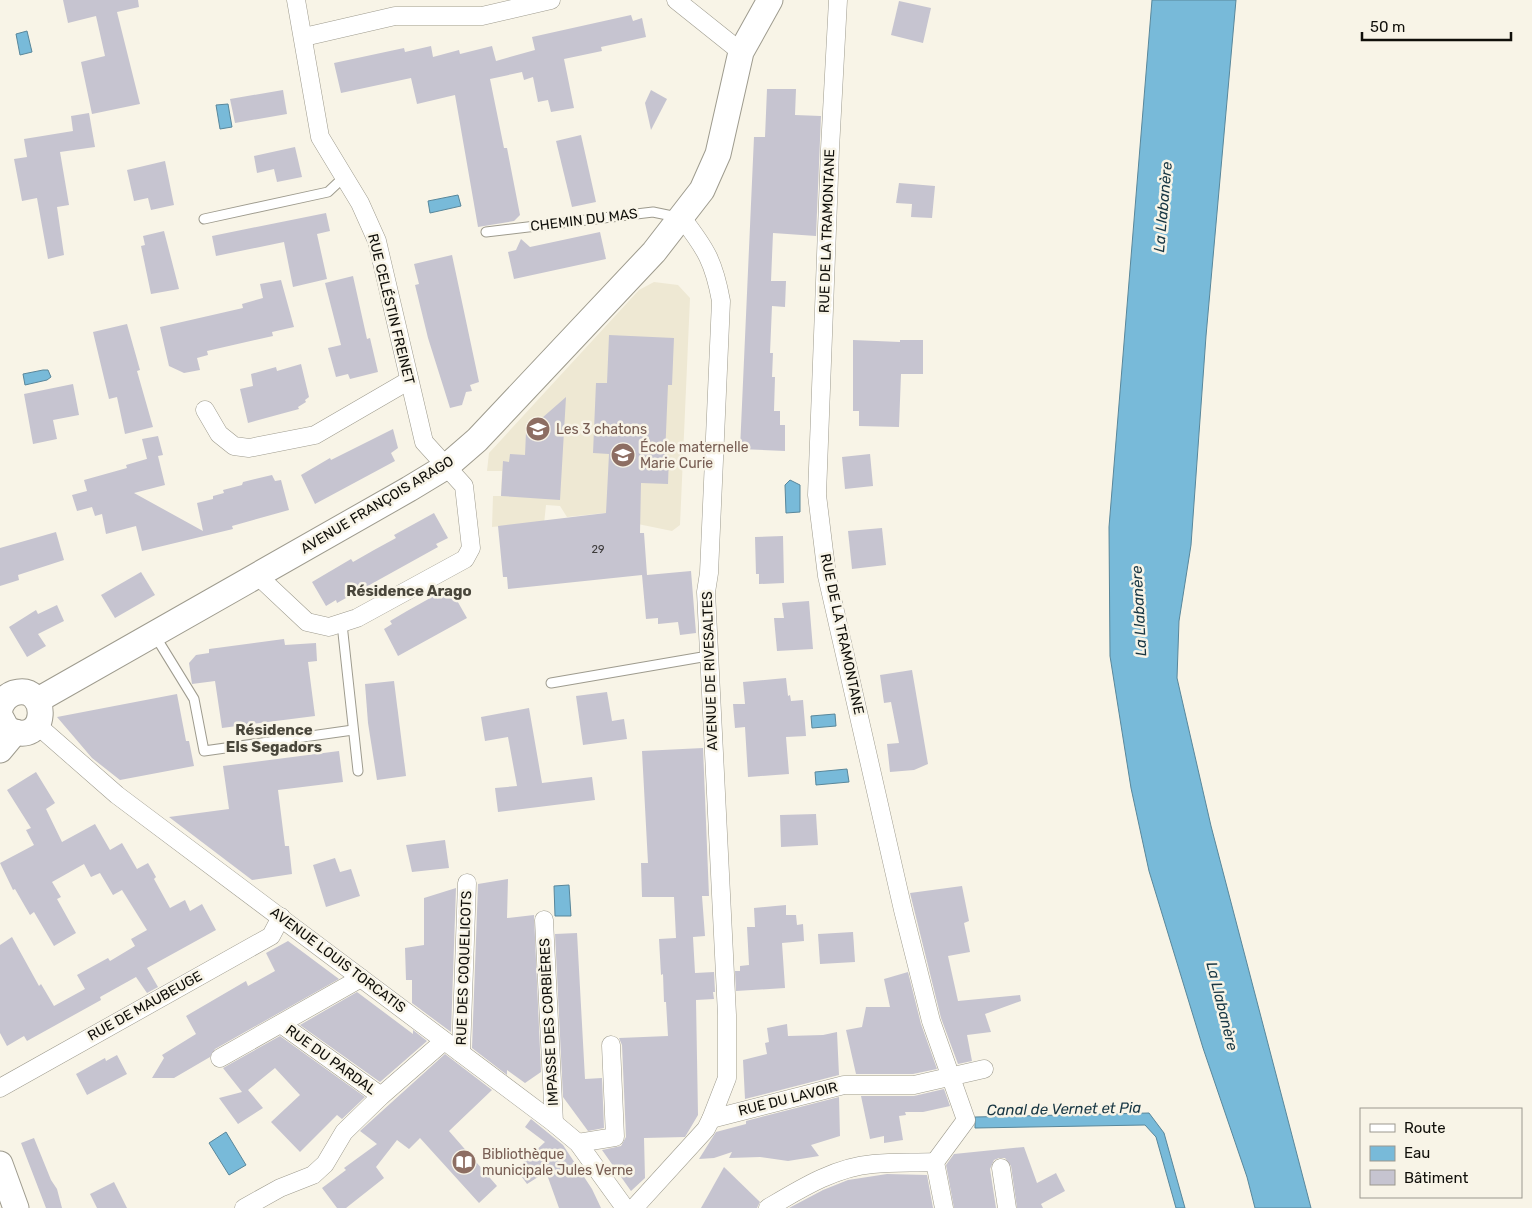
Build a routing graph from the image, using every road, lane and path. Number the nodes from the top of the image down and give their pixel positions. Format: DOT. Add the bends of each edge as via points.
graph roads {
  1 [pos="296,0"];
  2 [pos="551,0"];
  3 [pos="676,0"];
  4 [pos="770,0"];
  5 [pos="838,0"];
  6 [pos="304,37"];
  7 [pos="741,52"];
  8 [pos="344,177"];
  9 [pos="682,218"];
  10 [pos="204,219"];
  11 [pos="486,232"];
  12 [pos="408,381"];
  13 [pos="205,410"];
  14 [pos="447,466"];
  15 [pos="258,576"];
  16 [pos="342,624"];
  17 [pos="154,634"];
  18 [pos="708,656"];
  19 [pos="551,683"];
  20 [pos="12,714"];
  21 [pos="353,730"];
  22 [pos="358,771"];
  23 [pos="466,883"];
  24 [pos="281,917"];
  25 [pos="544,920"];
  26 [pos="361,978"];
  27 [pos="281,1024"];
  28 [pos="444,1041"];
  29 [pos="611,1044"];
  30 [pos="461,1052"];
  31 [pos="220,1058"];
  32 [pos="984,1069"];
  33 [pos="952,1076"];
  34 [pos="0,1088"];
  35 [pos="381,1096"];
  36 [pos="554,1123"];
  37 [pos="708,1124"];
  38 [pos="578,1143"];
  39 [pos="935,1162"];
  40 [pos="0,1164"];
  41 [pos="1001,1168"];
  42 [pos="16,1208"];
  43 [pos="244,1208"];
  44 [pos="625,1208"];
  45 [pos="634,1208"];
  46 [pos="768,1208"];
  47 [pos="944,1208"];
  48 [pos="1007,1208"];
  1 -- 6 [label="street, RUE CELÉSTIN FREINET"];
  2 -- 6 [label="street" via="482,16 395,16"];
  3 -- 7 [label="street"];
  4 -- 7 [label="main road"];
  5 -- 33 [label="street, RUE DE LA TRAMONTANE" via="817,495 827,576 903,910 931,1021"];
  6 -- 8 [label="street, RUE CELÉSTIN FREINET" via="320,137"];
  7 -- 9 [label="main road" via="718,154 702,190"];
  8 -- 10 [label="lane" via="328,192"];
  8 -- 12 [label="street, RUE CELÉSTIN FREINET" via="377,240"];
  9 -- 11 [label="lane, CHEMIN DU MAS" via="653,212"];
  9 -- 14 [label="main road, AVENUE FRANÇOIS ARAGO" via="477,440"];
  9 -- 18 [label="street, AVENUE DE RIVESALTES" via="705,248 722,301 706,592"];
  12 -- 13 [label="street" via="314,435 249,448 234,446 219,434"];
  12 -- 14 [label="street, RUE CELÉSTIN FREINET" via="424,442"];
  14 -- 15 [label="main road, AVENUE FRANÇOIS ARAGO"];
  14 -- 16 [label="street, RUE CELÉSTIN FREINET" via="464,486 471,548 465,559"];
  15 -- 16 [label="street" via="307,622 329,627"];
  15 -- 17 [label="main road, AVENUE FRANÇOIS ARAGO"];
  16 -- 21 [label="lane"];
  17 -- 20 [label="main road, AVENUE FRANÇOIS ARAGO"];
  17 -- 21 [label="lane" via="194,699 204,751"];
  18 -- 19 [label="lane"];
  18 -- 37 [label="street, AVENUE DE RIVESALTES" via="727,1015 727,1078"];
  20 -- 24 [label="street, AVENUE LOUIS TORCATIS"];
  21 -- 22 [label="lane"];
  23 -- 30 [label="street, RUE DES COQUELICOTS"];
  24 -- 26 [label="street, AVENUE LOUIS TORCATIS"];
  24 -- 34 [label="street, RUE DE MAUBEUGE" via="271,936"];
  25 -- 36 [label="street, IMPASSE DES CORBIÈRES"];
  26 -- 27 [label="street"];
  26 -- 28 [label="street, AVENUE LOUIS TORCATIS"];
  27 -- 31 [label="street"];
  27 -- 35 [label="street, RUE DU PARDAL"];
  28 -- 30 [label="street, AVENUE LOUIS TORCATIS"];
  28 -- 35 [label="street"];
  29 -- 38 [label="street" via="615,1137"];
  30 -- 36 [label="street, AVENUE LOUIS TORCATIS"];
  32 -- 33 [label="street, RUE DU LAVOIR"];
  33 -- 37 [label="street, RUE DU LAVOIR" via="914,1085 844,1085"];
  33 -- 39 [label="street, RUE DE LA TRAMONTANE" via="966,1120"];
  35 -- 43 [label="street" via="344,1132 325,1164 312,1175"];
  36 -- 38 [label="street, AVENUE LOUIS TORCATIS"];
  37 -- 45 [label="street"];
  38 -- 44 [label="street, AVENUE LOUIS TORCATIS"];
  39 -- 46 [label="street" via="872,1164 850,1169 810,1183"];
  39 -- 47 [label="street"];
  40 -- 42 [label="main road"];
  41 -- 48 [label="street"];
}
